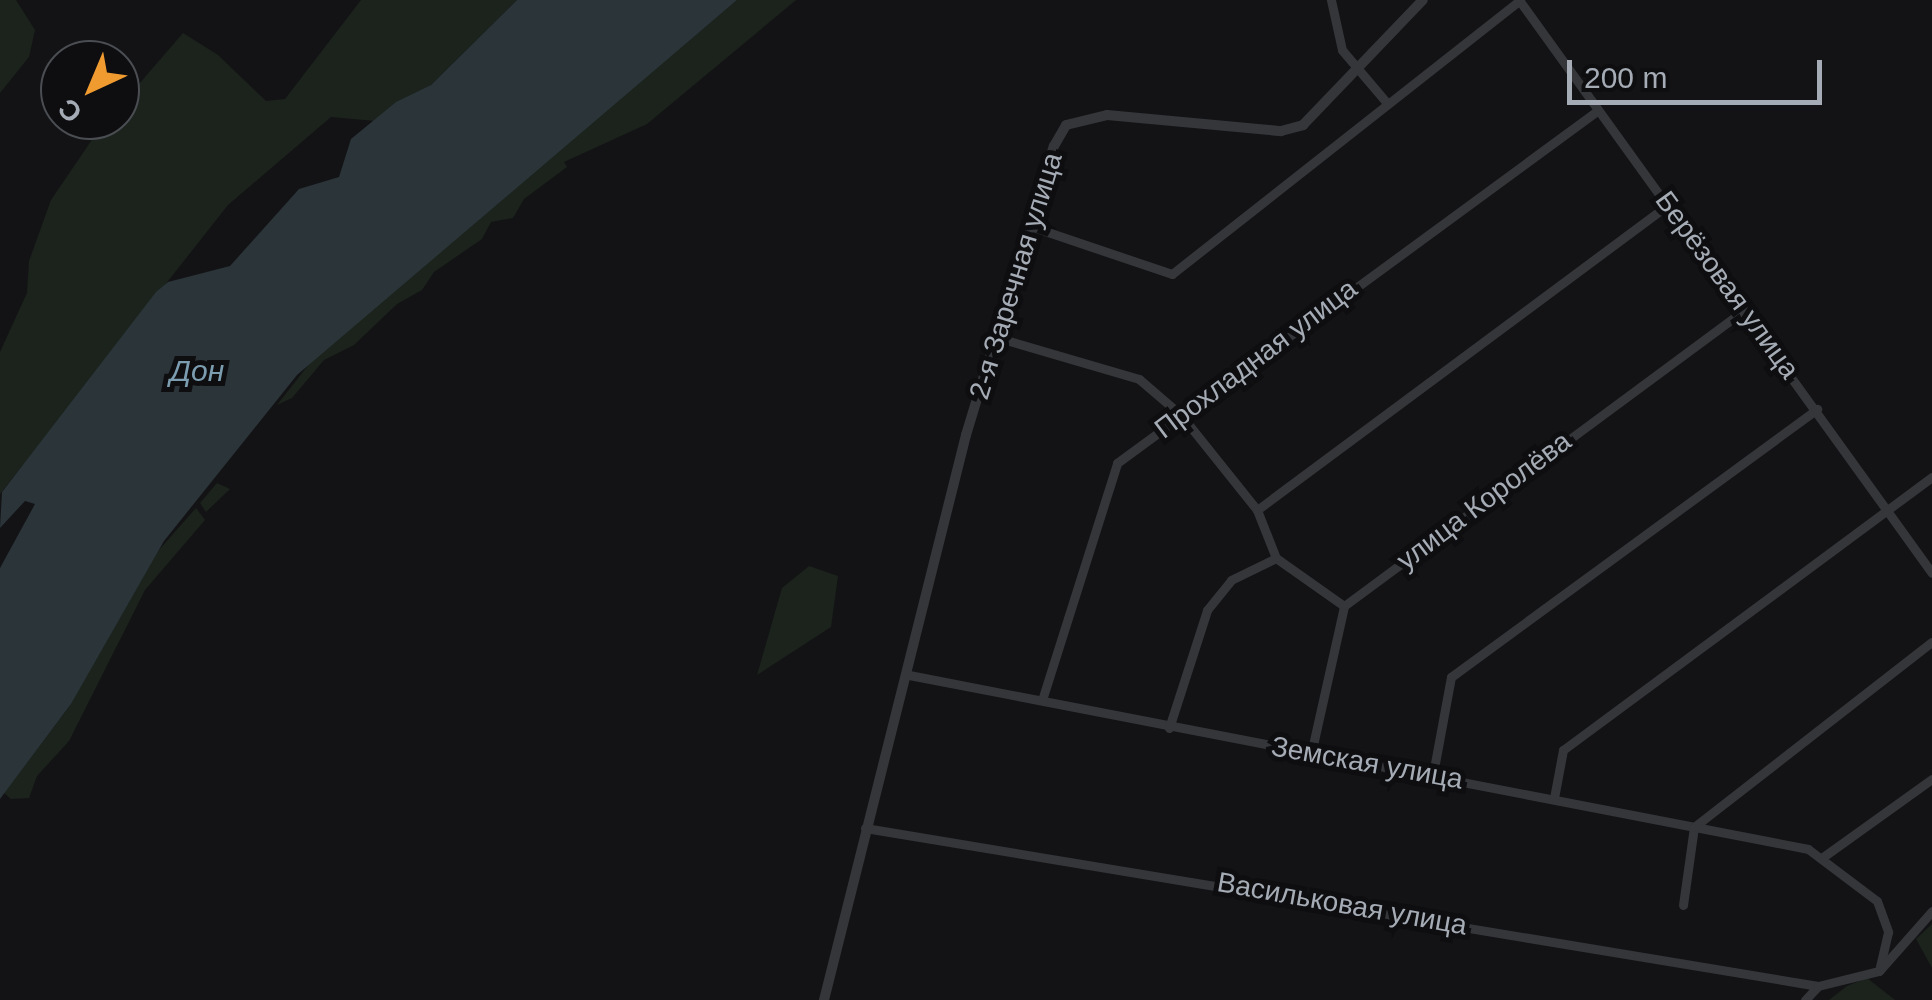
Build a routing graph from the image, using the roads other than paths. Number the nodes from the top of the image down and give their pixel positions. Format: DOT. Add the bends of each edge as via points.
graph roads {
  1 [pos="1332,0"];
  2 [pos="1424,0"];
  3 [pos="1519,0"];
  4 [pos="1354,70"];
  5 [pos="1387,102"];
  6 [pos="1597,111"];
  7 [pos="1669,204"];
  8 [pos="1030,226"];
  9 [pos="1747,308"];
  10 [pos="1000,338"];
  11 [pos="1818,409"];
  12 [pos="1181,415"];
  13 [pos="1932,478"];
  14 [pos="1258,510"];
  15 [pos="1886,512"];
  16 [pos="1276,558"];
  17 [pos="1932,573"];
  18 [pos="1344,606"];
  19 [pos="1932,642"];
  20 [pos="909,675"];
  21 [pos="1042,700"];
  22 [pos="1168,728"];
  23 [pos="1311,754"];
  24 [pos="1432,774"];
  25 [pos="1932,780"];
  26 [pos="1554,798"];
  27 [pos="1694,827"];
  28 [pos="865,828"];
  29 [pos="1823,858"];
  30 [pos="1683,904"];
  31 [pos="1932,911"];
  32 [pos="1879,970"];
  33 [pos="1818,986"];
  34 [pos="824,1000"];
  35 [pos="1805,1000"];
  1 -- 4 [label="street" via="1342,50"];
  2 -- 4 [label="street, 2-я Заречная улица"];
  3 -- 5 [label="street"];
  3 -- 6 [label="street, Берёзовая улица"];
  4 -- 5 [label="street"];
  4 -- 8 [label="street, 2-я Заречная улица" via="1303,125 1281,131 1107,116 1066,125"];
  5 -- 8 [label="street" via="1172,274"];
  6 -- 7 [label="street, Берёзовая улица"];
  6 -- 12 [label="street, Прохладная улица"];
  7 -- 9 [label="street, Берёзовая улица"];
  7 -- 14 [label="street"];
  8 -- 10 [label="street, 2-я Заречная улица"];
  9 -- 11 [label="street, Берёзовая улица"];
  9 -- 18 [label="street, улица Королёва"];
  10 -- 12 [label="street" via="1139,379"];
  10 -- 20 [label="street, 2-я Заречная улица" via="966,435"];
  11 -- 15 [label="street, Берёзовая улица"];
  11 -- 24 [label="street" via="1451,677"];
  12 -- 14 [label="street"];
  12 -- 21 [label="street, Прохладная улица" via="1117,463"];
  13 -- 15 [label="street"];
  14 -- 16 [label="street"];
  15 -- 17 [label="street, Берёзовая улица"];
  15 -- 26 [label="street" via="1563,750"];
  16 -- 18 [label="street"];
  16 -- 22 [label="street" via="1232,580 1207,610"];
  18 -- 23 [label="street"];
  19 -- 27 [label="street"];
  20 -- 21 [label="street, Земская улица"];
  20 -- 28 [label="street, 2-я Заречная улица"];
  21 -- 22 [label="street, Земская улица"];
  22 -- 23 [label="street, Земская улица"];
  23 -- 24 [label="street, Земская улица"];
  24 -- 26 [label="street, Земская улица"];
  25 -- 29 [label="street"];
  26 -- 27 [label="street, Земская улица"];
  27 -- 29 [label="street, Земская улица"];
  27 -- 30 [label="street"];
  28 -- 33 [label="street, Васильковая улица"];
  28 -- 34 [label="street, 2-я Заречная улица"];
  29 -- 32 [label="street, Земская улица" via="1877,901 1888,932"];
  31 -- 32 [label="street"];
  32 -- 33 [label="street"];
  33 -- 35 [label="street"];
}
